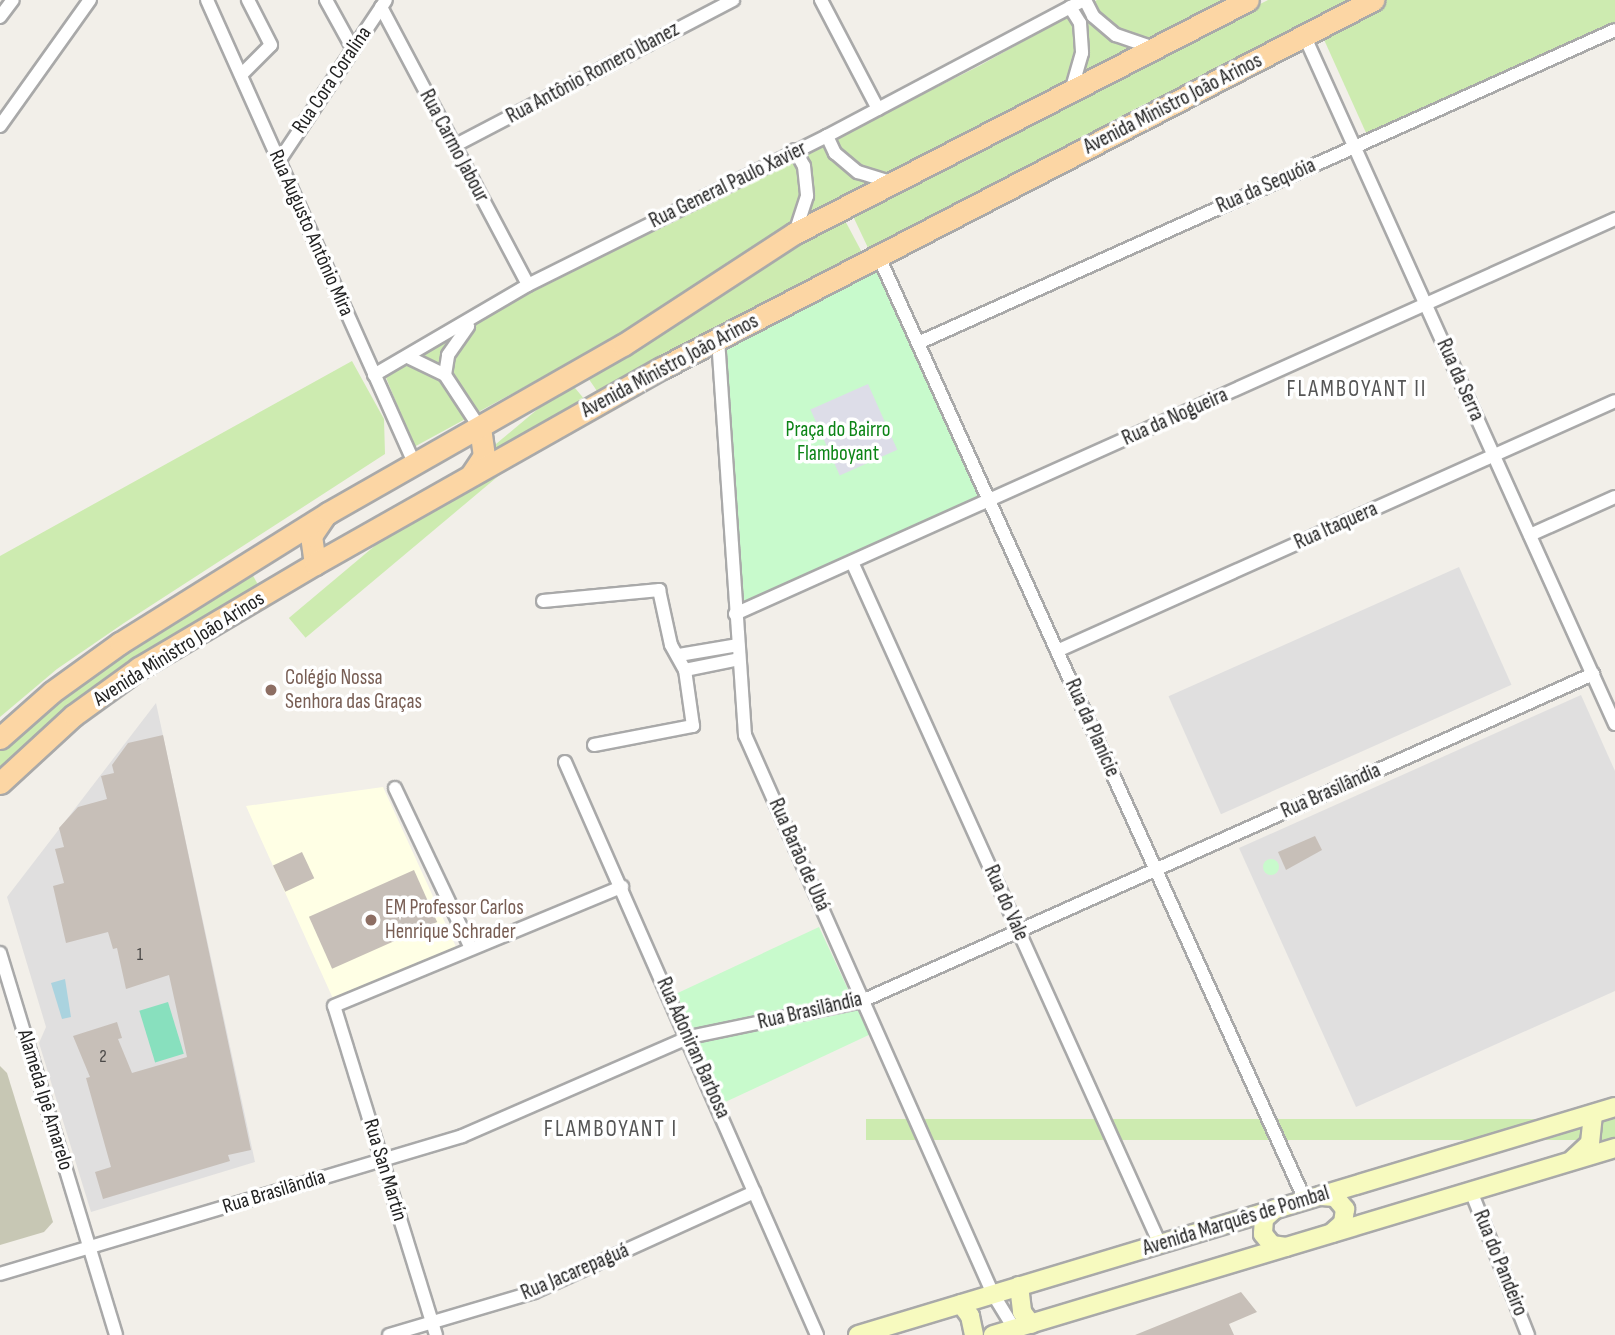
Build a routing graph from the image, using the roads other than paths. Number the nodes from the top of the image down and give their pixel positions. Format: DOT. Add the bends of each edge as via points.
graph roads {
  1 [pos="13,0"];
  2 [pos="90,0"];
  3 [pos="207,0"];
  4 [pos="248,0"];
  5 [pos="326,0"];
  6 [pos="733,0"];
  7 [pos="821,0"];
  8 [pos="1085,0"];
  9 [pos="1248,0"];
  10 [pos="1373,0"];
  11 [pos="383,4"];
  12 [pos="1070,7"];
  13 [pos="0,17"];
  14 [pos="1615,30"];
  15 [pos="1304,35"];
  16 [pos="1154,48"];
  17 [pos="353,49"];
  18 [pos="241,75"];
  19 [pos="1071,91"];
  20 [pos="878,108"];
  21 [pos="0,126"];
  22 [pos="827,136"];
  23 [pos="454,146"];
  24 [pos="1355,147"];
  25 [pos="795,150"];
  26 [pos="279,161"];
  27 [pos="895,183"];
  28 [pos="1615,219"];
  29 [pos="795,233"];
  30 [pos="878,257"];
  31 [pos="528,285"];
  32 [pos="1426,304"];
  33 [pos="471,322"];
  34 [pos="718,339"];
  35 [pos="918,343"];
  36 [pos="408,357"];
  37 [pos="374,375"];
  38 [pos="445,375"];
  39 [pos="1615,401"];
  40 [pos="480,428"];
  41 [pos="1494,455"];
  42 [pos="415,465"];
  43 [pos="467,479"];
  44 [pos="1615,497"];
  45 [pos="989,500"];
  46 [pos="328,513"];
  47 [pos="1530,535"];
  48 [pos="852,562"];
  49 [pos="315,564"];
  50 [pos="543,601"];
  51 [pos="735,614"];
  52 [pos="737,645"];
  53 [pos="1057,651"];
  54 [pos="678,655"];
  55 [pos="739,659"];
  56 [pos="685,670"];
  57 [pos="1592,674"];
  58 [pos="1615,724"];
  59 [pos="0,738"];
  60 [pos="594,745"];
  61 [pos="565,762"];
  62 [pos="0,783"];
  63 [pos="395,788"];
  64 [pos="1156,870"];
  65 [pos="622,887"];
  66 [pos="1020,932"];
  67 [pos="471,948"];
  68 [pos="0,953"];
  69 [pos="862,1000"];
  70 [pos="690,1037"];
  71 [pos="1614,1111"];
  72 [pos="1593,1114"];
  73 [pos="1615,1148"];
  74 [pos="383,1160"];
  75 [pos="1567,1162"];
  76 [pos="1471,1191"];
  77 [pos="754,1192"];
  78 [pos="1313,1198"];
  79 [pos="1275,1209"];
  80 [pos="1332,1233"];
  81 [pos="1160,1244"];
  82 [pos="90,1247"];
  83 [pos="1287,1247"];
  84 [pos="0,1274"];
  85 [pos="1018,1286"];
  86 [pos="993,1294"];
  87 [pos="961,1304"];
  88 [pos="434,1329"];
  89 [pos="1022,1329"];
  90 [pos="116,1335"];
  91 [pos="389,1335"];
  92 [pos="817,1335"];
  93 [pos="858,1335"];
  94 [pos="974,1335"];
  95 [pos="993,1335"];
  96 [pos="1528,1335"];
  1 -- 13 [label="street"];
  2 -- 21 [label="street"];
  3 -- 18 [label="street, Rua Augusto Antônio Mira"];
  4 -- 18 [label="street" via="271,45"];
  5 -- 17 [label="street"];
  6 -- 23 [label="street, Rua Antônio Romero Ibanez"];
  7 -- 20 [label="street"];
  8 -- 12 [label="street, Rua General Paulo Xavier"];
  8 -- 16 [label="street" via="1093,16 1116,35"];
  9 -- 16 [label="main road, Avenida Ministro João Arinos"];
  10 -- 15 [label="main road, Avenida Ministro João Arinos"];
  11 -- 17 [label="street, Rua Cora Coralina"];
  11 -- 23 [label="street, Rua Carmo Jabour"];
  12 -- 19 [label="street" via="1080,23 1082,53"];
  12 -- 20 [label="street, Rua General Paulo Xavier"];
  14 -- 24 [label="street, Rua da Sequóia"];
  15 -- 24 [label="street, Rua da Serra"];
  15 -- 30 [label="main road, Avenida Ministro João Arinos"];
  16 -- 19 [label="main road, Avenida Ministro João Arinos"];
  17 -- 26 [label="street, Rua Cora Coralina"];
  18 -- 26 [label="street, Rua Augusto Antônio Mira"];
  19 -- 27 [label="main road, Avenida Ministro João Arinos"];
  20 -- 22 [label="street, Rua General Paulo Xavier"];
  22 -- 25 [label="street, Rua General Paulo Xavier"];
  22 -- 27 [label="street" via="835,153 858,172"];
  23 -- 31 [label="street, Rua Carmo Jabour"];
  24 -- 32 [label="street, Rua da Serra"];
  24 -- 35 [label="street, Rua da Sequóia"];
  25 -- 29 [label="street" via="804,166 807,196"];
  25 -- 31 [label="street, Rua General Paulo Xavier"];
  26 -- 37 [label="street, Rua Augusto Antônio Mira"];
  27 -- 29 [label="main road, Avenida Ministro João Arinos"];
  28 -- 32 [label="street, Rua da Nogueira"];
  29 -- 40 [label="main road, Avenida Ministro João Arinos" via="662,321"];
  30 -- 34 [label="main road, Avenida Ministro João Arinos"];
  30 -- 35 [label="street, Rua da Planície"];
  31 -- 33 [label="street, Rua General Paulo Xavier"];
  32 -- 41 [label="street, Rua da Serra"];
  32 -- 45 [label="street, Rua da Nogueira"];
  33 -- 36 [label="street, Rua General Paulo Xavier"];
  33 -- 38 [label="street" via="448,355"];
  34 -- 43 [label="main road, Avenida Ministro João Arinos"];
  34 -- 51 [label="street, Rua Barão de Ubá"];
  35 -- 45 [label="street, Rua da Planície"];
  36 -- 37 [label="street, Rua General Paulo Xavier"];
  36 -- 38 [label="street"];
  37 -- 42 [label="street, Rua Augusto Antônio Mira"];
  38 -- 40 [label="street"];
  39 -- 41 [label="street, Rua Itaquera"];
  40 -- 42 [label="main road, Avenida Ministro João Arinos"];
  40 -- 43 [label="main road" via="484,456"];
  41 -- 47 [label="street, Rua da Serra"];
  41 -- 53 [label="street, Rua Itaquera"];
  42 -- 46 [label="main road, Avenida Ministro João Arinos"];
  43 -- 49 [label="main road, Avenida Ministro João Arinos"];
  44 -- 47 [label="street"];
  45 -- 48 [label="street, Rua da Nogueira"];
  45 -- 53 [label="street, Rua da Planície"];
  46 -- 49 [label="main road" via="311,536"];
  46 -- 59 [label="main road, Avenida Ministro João Arinos" via="120,643 52,692"];
  47 -- 57 [label="street, Rua da Serra"];
  48 -- 51 [label="street, Rua da Nogueira"];
  48 -- 66 [label="street, Rua do Vale"];
  49 -- 62 [label="main road, Avenida Ministro João Arinos" via="139,668 74,715"];
  50 -- 54 [label="street" via="659,590 671,645"];
  51 -- 52 [label="street, Rua Barão de Ubá"];
  52 -- 54 [label="street"];
  52 -- 55 [label="street, Rua Barão de Ubá"];
  53 -- 64 [label="street, Rua da Planície"];
  54 -- 56 [label="street"];
  55 -- 56 [label="street"];
  55 -- 69 [label="street, Rua Barão de Ubá" via="745,735"];
  56 -- 60 [label="street" via="693,726"];
  57 -- 58 [label="street, Rua da Serra"];
  57 -- 64 [label="street, Rua Brasilândia"];
  61 -- 65 [label="street, Rua Adoniran Barbosa"];
  63 -- 67 [label="street"];
  64 -- 66 [label="street, Rua Brasilândia"];
  64 -- 78 [label="street, Rua da Planície"];
  65 -- 67 [label="street"];
  65 -- 70 [label="street, Rua Adoniran Barbosa"];
  66 -- 69 [label="street, Rua Brasilândia"];
  66 -- 81 [label="street, Rua do Vale"];
  67 -- 74 [label="street, Rua San Martín" via="334,1006"];
  68 -- 82 [label="street, Alameda Ipê Amarelo"];
  69 -- 70 [label="street, Rua Brasilândia"];
  69 -- 86 [label="street, Rua Barão de Ubá"];
  70 -- 74 [label="street, Rua Brasilândia" via="462,1136"];
  70 -- 77 [label="street, Rua Adoniran Barbosa"];
  71 -- 72 [label="main road, Avenida Marquês de Pombal"];
  72 -- 75 [label="main road" via="1590,1143"];
  72 -- 78 [label="main road, Avenida Marquês de Pombal"];
  73 -- 75 [label="main road, Avenida Marquês de Pombal"];
  74 -- 82 [label="street, Rua Brasilândia"];
  74 -- 88 [label="street, Rua San Martín"];
  75 -- 76 [label="main road, Avenida Marquês de Pombal"];
  76 -- 80 [label="main road, Avenida Marquês de Pombal"];
  76 -- 96 [label="street, Rua do Pandeiro"];
  77 -- 88 [label="street, Rua Jacarepaguá" via="534,1292"];
  77 -- 92 [label="street, Rua Adoniran Barbosa"];
  78 -- 79 [label="main road, Avenida Marquês de Pombal"];
  78 -- 80 [label="main road" via="1335,1198 1345,1209 1343,1223"];
  79 -- 81 [label="main road, Avenida Marquês de Pombal"];
  79 -- 83 [label="main road" via="1264,1219 1263,1234 1272,1245"];
  80 -- 83 [label="main road, Avenida Marquês de Pombal"];
  81 -- 85 [label="main road, Avenida Marquês de Pombal"];
  82 -- 84 [label="street, Rua Brasilândia"];
  82 -- 90 [label="street, Alameda Ipê Amarelo"];
  83 -- 89 [label="main road, Avenida Marquês de Pombal"];
  85 -- 86 [label="main road, Avenida Marquês de Pombal"];
  85 -- 89 [label="main road"];
  86 -- 87 [label="main road, Avenida Marquês de Pombal"];
  86 -- 89 [label="street, Rua Barão de Ubá"];
  87 -- 93 [label="main road, Avenida Marquês de Pombal"];
  87 -- 94 [label="main road" via="970,1316"];
  88 -- 91 [label="street, Rua Jacarepaguá"];
  89 -- 95 [label="main road, Avenida Marquês de Pombal"];
}
